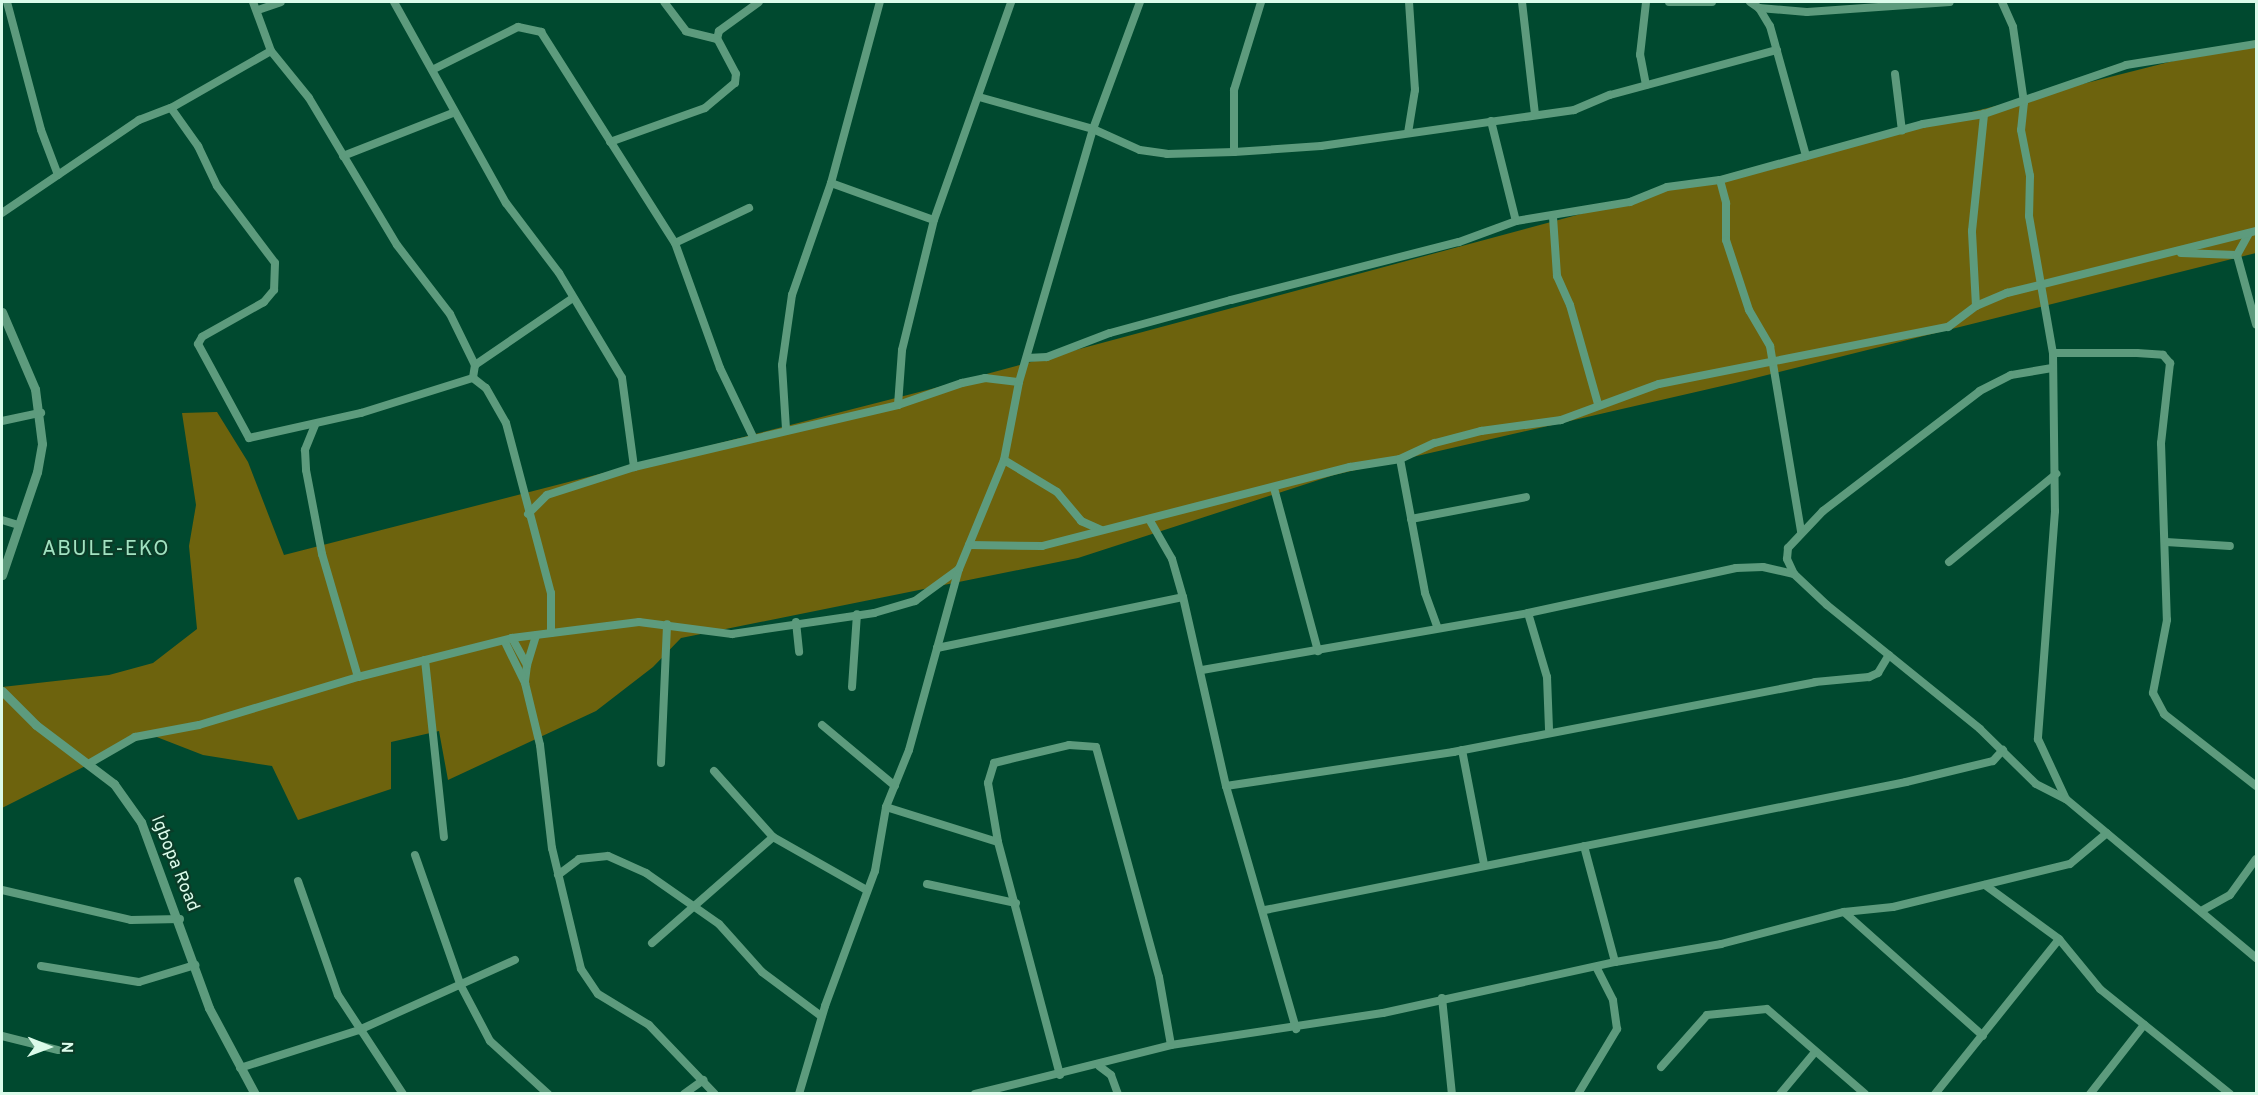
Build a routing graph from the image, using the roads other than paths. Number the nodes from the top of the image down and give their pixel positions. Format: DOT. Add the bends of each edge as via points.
graph roads {
  1 [pos="7,2"];
  2 [pos="253,2"];
  3 [pos="281,2"];
  4 [pos="394,2"];
  5 [pos="664,2"];
  6 [pos="759,2"];
  7 [pos="880,2"];
  8 [pos="1011,2"];
  9 [pos="1140,2"];
  10 [pos="1261,2"];
  11 [pos="1409,2"];
  12 [pos="1522,2"];
  13 [pos="1646,2"];
  14 [pos="1669,2"];
  15 [pos="1712,2"];
  16 [pos="1750,2"];
  17 [pos="1950,2"];
  18 [pos="2002,2"];
  19 [pos="1759,9"];
  20 [pos="258,10"];
  21 [pos="1775,11"];
  22 [pos="1770,26"];
  23 [pos="717,39"];
  24 [pos="2256,44"];
  25 [pos="1777,50"];
  26 [pos="271,51"];
  27 [pos="434,69"];
  28 [pos="1895,74"];
  29 [pos="1646,85"];
  30 [pos="979,97"];
  31 [pos="2024,102"];
  32 [pos="171,108"];
  33 [pos="455,112"];
  34 [pos="1534,114"];
  35 [pos="1984,114"];
  36 [pos="1491,121"];
  37 [pos="1093,129"];
  38 [pos="1902,130"];
  39 [pos="1408,133"];
  40 [pos="610,142"];
  41 [pos="1234,152"];
  42 [pos="343,156"];
  43 [pos="1806,156"];
  44 [pos="57,175"];
  45 [pos="1720,180"];
  46 [pos="831,183"];
  47 [pos="749,208"];
  48 [pos="2,213"];
  49 [pos="1553,217"];
  50 [pos="934,220"];
  51 [pos="1516,221"];
  52 [pos="2253,232"];
  53 [pos="675,243"];
  54 [pos="2174,253"];
  55 [pos="2237,255"];
  56 [pos="2039,284"];
  57 [pos="1977,293"];
  58 [pos="573,298"];
  59 [pos="1988,300"];
  60 [pos="1976,306"];
  61 [pos="2,312"];
  62 [pos="2256,324"];
  63 [pos="2054,353"];
  64 [pos="1027,358"];
  65 [pos="1771,364"];
  66 [pos="475,365"];
  67 [pos="2052,368"];
  68 [pos="474,378"];
  69 [pos="1019,382"];
  70 [pos="1598,404"];
  71 [pos="898,405"];
  72 [pos="41,413"];
  73 [pos="2,421"];
  74 [pos="315,425"];
  75 [pos="786,429"];
  76 [pos="753,437"];
  77 [pos="1400,459"];
  78 [pos="1004,460"];
  79 [pos="634,467"];
  80 [pos="2056,474"];
  81 [pos="1274,488"];
  82 [pos="1526,497"];
  83 [pos="528,514"];
  84 [pos="1149,519"];
  85 [pos="1411,519"];
  86 [pos="2,520"];
  87 [pos="18,525"];
  88 [pos="1102,530"];
  89 [pos="1801,531"];
  90 [pos="2166,543"];
  91 [pos="969,545"];
  92 [pos="2230,546"];
  93 [pos="1948,562"];
  94 [pos="959,569"];
  95 [pos="1794,574"];
  96 [pos="2,575"];
  97 [pos="1183,597"];
  98 [pos="1528,613"];
  99 [pos="857,614"];
  100 [pos="796,622"];
  101 [pos="668,624"];
  102 [pos="1438,628"];
  103 [pos="551,633"];
  104 [pos="536,635"];
  105 [pos="508,640"];
  106 [pos="937,648"];
  107 [pos="1318,651"];
  108 [pos="799,652"];
  109 [pos="1889,656"];
  110 [pos="425,660"];
  111 [pos="527,665"];
  112 [pos="1202,670"];
  113 [pos="358,677"];
  114 [pos="525,683"];
  115 [pos="852,687"];
  116 [pos="2,691"];
  117 [pos="822,725"];
  118 [pos="1549,730"];
  119 [pos="1462,750"];
  120 [pos="2003,750"];
  121 [pos="90,763"];
  122 [pos="661,763"];
  123 [pos="714,771"];
  124 [pos="895,786"];
  125 [pos="1226,786"];
  126 [pos="2256,786"];
  127 [pos="2066,799"];
  128 [pos="886,807"];
  129 [pos="2107,833"];
  130 [pos="444,837"];
  131 [pos="772,837"];
  132 [pos="998,842"];
  133 [pos="1584,846"];
  134 [pos="415,855"];
  135 [pos="2256,859"];
  136 [pos="1484,864"];
  137 [pos="558,875"];
  138 [pos="298,881"];
  139 [pos="927,884"];
  140 [pos="1985,885"];
  141 [pos="865,889"];
  142 [pos="2,890"];
  143 [pos="1016,903"];
  144 [pos="691,906"];
  145 [pos="1265,910"];
  146 [pos="2201,911"];
  147 [pos="1844,912"];
  148 [pos="180,919"];
  149 [pos="2059,939"];
  150 [pos="652,943"];
  151 [pos="2256,958"];
  152 [pos="515,960"];
  153 [pos="1616,962"];
  154 [pos="195,965"];
  155 [pos="40,966"];
  156 [pos="1597,968"];
  157 [pos="460,986"];
  158 [pos="1442,998"];
  159 [pos="821,1016"];
  160 [pos="2144,1025"];
  161 [pos="1296,1029"];
  162 [pos="359,1030"];
  163 [pos="2,1036"];
  164 [pos="1983,1036"];
  165 [pos="1171,1045"];
  166 [pos="58,1050"];
  167 [pos="1815,1052"];
  168 [pos="1098,1066"];
  169 [pos="1661,1067"];
  170 [pos="240,1068"];
  171 [pos="1060,1075"];
  172 [pos="704,1080"];
  173 [pos="255,1094"];
  174 [pos="404,1094"];
  175 [pos="548,1094"];
  176 [pos="684,1094"];
  177 [pos="716,1094"];
  178 [pos="799,1094"];
  179 [pos="975,1094"];
  180 [pos="1118,1094"];
  181 [pos="1452,1094"];
  182 [pos="1578,1094"];
  183 [pos="1780,1094"];
  184 [pos="1864,1094"];
  185 [pos="1935,1094"];
  186 [pos="2090,1094"];
  187 [pos="2230,1094"];
  1 -- 44 [label="street"];
  2 -- 20 [label="street"];
  3 -- 20 [label="street"];
  4 -- 27 [label="street"];
  5 -- 23 [label="street" via="686,31"];
  6 -- 23 [label="street" via="719,32"];
  7 -- 46 [label="street"];
  8 -- 30 [label="street"];
  9 -- 37 [label="street"];
  10 -- 41 [label="street" via="1234,90"];
  11 -- 39 [label="street" via="1415,90"];
  12 -- 34 [label="street"];
  13 -- 29 [label="street" via="1640,55"];
  14 -- 15 [label="street"];
  16 -- 19 [label="street"];
  17 -- 21 [label="street"];
  18 -- 31 [label="street" via="2013,27"];
  19 -- 21 [label="street"];
  19 -- 22 [label="street"];
  20 -- 26 [label="street"];
  21 -- 22 [label="street"];
  22 -- 25 [label="street"];
  23 -- 40 [label="street" via="736,74 729,91 705,108"];
  24 -- 31 [label="street" via="2126,65"];
  25 -- 29 [label="street"];
  25 -- 43 [label="street"];
  26 -- 32 [label="street"];
  26 -- 42 [label="street" via="309,98"];
  27 -- 33 [label="street"];
  27 -- 40 [label="street" via="518,27 533,27"];
  28 -- 38 [label="street"];
  29 -- 34 [label="street" via="1587,108"];
  30 -- 37 [label="street"];
  30 -- 50 [label="street"];
  31 -- 35 [label="street"];
  31 -- 56 [label="street" via="2021,138 2030,176 2029,216"];
  32 -- 44 [label="street" via="139,120"];
  32 -- 74 [label="street" via="198,146 218,186 275,263 274,290 264,302 202,337 200,351 249,438"];
  33 -- 42 [label="street"];
  33 -- 58 [label="street" via="506,203"];
  34 -- 36 [label="street"];
  35 -- 38 [label="street"];
  35 -- 57 [label="street" via="1972,231 1972,274"];
  36 -- 39 [label="street"];
  36 -- 51 [label="street"];
  37 -- 41 [label="street" via="1140,150 1167,154"];
  37 -- 64 [label="street"];
  38 -- 43 [label="street"];
  39 -- 41 [label="street"];
  40 -- 53 [label="street"];
  42 -- 66 [label="street" via="397,245 450,314"];
  43 -- 45 [label="street"];
  44 -- 48 [label="street"];
  45 -- 49 [label="street" via="1667,187 1630,202"];
  45 -- 65 [label="street" via="1726,203 1726,240 1749,310 1770,346"];
  46 -- 50 [label="street"];
  46 -- 75 [label="street" via="792,295 782,364"];
  47 -- 53 [label="street"];
  49 -- 51 [label="street"];
  49 -- 70 [label="street" via="1557,276 1570,305"];
  50 -- 71 [label="street" via="902,350"];
  51 -- 64 [label="street" via="1458,242 1094,338 1047,357"];
  52 -- 54 [label="street"];
  52 -- 55 [label="street"];
  53 -- 76 [label="street" via="720,368"];
  54 -- 55 [label="street"];
  54 -- 56 [label="street"];
  55 -- 62 [label="street"];
  56 -- 59 [label="street"];
  56 -- 63 [label="street"];
  57 -- 59 [label="street"];
  57 -- 60 [label="street"];
  58 -- 66 [label="street"];
  58 -- 79 [label="street" via="622,378"];
  59 -- 60 [label="street"];
  60 -- 65 [label="street" via="1948,327 1898,339 1854,342"];
  61 -- 72 [label="street"];
  63 -- 67 [label="street"];
  63 -- 90 [label="street" via="2163,355 2170,363 2161,443"];
  64 -- 69 [label="street"];
  65 -- 70 [label="street" via="1659,384"];
  65 -- 89 [label="street"];
  66 -- 68 [label="street"];
  67 -- 80 [label="street"];
  67 -- 89 [label="street" via="2004,378 1980,391"];
  68 -- 74 [label="street"];
  68 -- 83 [label="street" via="493,398 506,423"];
  69 -- 71 [label="street" via="985,378 962,382"];
  69 -- 78 [label="street"];
  70 -- 77 [label="street" via="1561,420 1435,443"];
  71 -- 75 [label="street"];
  72 -- 73 [label="street"];
  72 -- 87 [label="street" via="37,472"];
  74 -- 113 [label="street" via="305,450 306,470 322,554"];
  75 -- 76 [label="street"];
  76 -- 79 [label="street"];
  77 -- 81 [label="street" via="1350,467"];
  77 -- 85 [label="street"];
  78 -- 88 [label="street" via="1058,492 1081,521"];
  78 -- 91 [label="street"];
  79 -- 83 [label="street" via="547,495"];
  80 -- 93 [label="street"];
  80 -- 127 [label="street" via="2038,739"];
  81 -- 84 [label="street"];
  81 -- 107 [label="street"];
  82 -- 85 [label="street"];
  83 -- 103 [label="street" via="551,593"];
  84 -- 88 [label="street"];
  84 -- 97 [label="street" via="1172,559"];
  85 -- 102 [label="street" via="1425,593"];
  86 -- 87 [label="street"];
  87 -- 96 [label="street"];
  88 -- 91 [label="street" via="1023,548"];
  89 -- 95 [label="street" via="1788,548"];
  90 -- 92 [label="street"];
  90 -- 126 [label="street" via="2167,620 2156,702 2164,714"];
  91 -- 94 [label="street"];
  94 -- 99 [label="street" via="915,601"];
  94 -- 106 [label="street"];
  95 -- 98 [label="street" via="1763,567 1736,568"];
  95 -- 109 [label="street"];
  97 -- 106 [label="street"];
  97 -- 112 [label="street"];
  98 -- 102 [label="street"];
  98 -- 118 [label="street" via="1546,677"];
  99 -- 100 [label="street"];
  99 -- 115 [label="street"];
  100 -- 101 [label="street" via="732,634"];
  100 -- 108 [label="street"];
  101 -- 103 [label="street" via="624,623"];
  101 -- 122 [label="street"];
  102 -- 107 [label="street"];
  103 -- 104 [label="street"];
  104 -- 105 [label="street"];
  104 -- 111 [label="street"];
  105 -- 110 [label="street"];
  105 -- 111 [label="street"];
  105 -- 114 [label="street"];
  106 -- 124 [label="street"];
  107 -- 112 [label="street"];
  109 -- 118 [label="street" via="1878,673 1869,677"];
  109 -- 120 [label="street"];
  110 -- 113 [label="street"];
  110 -- 130 [label="street"];
  111 -- 114 [label="street"];
  112 -- 125 [label="street"];
  113 -- 121 [label="street" via="199,725 135,737"];
  114 -- 137 [label="street" via="540,745"];
  116 -- 121 [label="street, Igbopa Road" via="36,725"];
  117 -- 124 [label="street"];
  118 -- 119 [label="street"];
  119 -- 125 [label="street"];
  119 -- 136 [label="street"];
  120 -- 127 [label="street" via="2036,784"];
  120 -- 133 [label="street" via="1993,761 1906,782"];
  121 -- 148 [label="street, Igbopa Road" via="114,784 141,822"];
  123 -- 131 [label="street"];
  124 -- 128 [label="street"];
  125 -- 145 [label="street"];
  127 -- 129 [label="street"];
  128 -- 132 [label="street"];
  128 -- 141 [label="street" via="875,871"];
  129 -- 140 [label="street" via="2070,864"];
  129 -- 146 [label="street"];
  131 -- 141 [label="street"];
  131 -- 144 [label="street"];
  132 -- 143 [label="street"];
  132 -- 165 [label="street" via="988,783 994,763 1069,745 1096,747 1159,977"];
  133 -- 136 [label="street"];
  133 -- 153 [label="street"];
  134 -- 157 [label="street"];
  135 -- 146 [label="street" via="2230,894"];
  136 -- 145 [label="street"];
  137 -- 144 [label="street" via="579,860 608,856 646,873"];
  137 -- 172 [label="street" via="581,969 598,994 649,1025"];
  138 -- 162 [label="street" via="338,995"];
  139 -- 143 [label="street"];
  140 -- 147 [label="street" via="1893,907"];
  140 -- 149 [label="street"];
  141 -- 159 [label="street"];
  142 -- 148 [label="street" via="131,920"];
  143 -- 171 [label="street"];
  144 -- 150 [label="street"];
  144 -- 159 [label="street" via="719,924 787,994"];
  145 -- 161 [label="street"];
  146 -- 151 [label="street"];
  147 -- 153 [label="street" via="1721,944"];
  147 -- 164 [label="street"];
  148 -- 154 [label="street, Igbopa Road"];
  149 -- 160 [label="street" via="2100,989"];
  149 -- 164 [label="street"];
  152 -- 157 [label="street"];
  153 -- 156 [label="street"];
  154 -- 155 [label="street" via="139,982"];
  154 -- 170 [label="street, Igbopa Road" via="216,1024"];
  156 -- 158 [label="street"];
  156 -- 182 [label="street" via="1613,1000 1617,1029"];
  157 -- 162 [label="street"];
  157 -- 175 [label="street" via="496,1048"];
  158 -- 161 [label="street"];
  158 -- 181 [label="street"];
  159 -- 178 [label="street"];
  160 -- 186 [label="street"];
  160 -- 187 [label="street"];
  161 -- 165 [label="street"];
  162 -- 170 [label="street"];
  162 -- 174 [label="street"];
  163 -- 166 [label="street"];
  164 -- 185 [label="street"];
  165 -- 168 [label="street"];
  167 -- 169 [label="street" via="1767,1009 1707,1015"];
  167 -- 183 [label="street"];
  167 -- 184 [label="street"];
  168 -- 171 [label="street"];
  168 -- 180 [label="street" via="1111,1075"];
  170 -- 173 [label="street, Igbopa Road"];
  171 -- 179 [label="street"];
  172 -- 176 [label="street"];
  172 -- 177 [label="street"];
}
